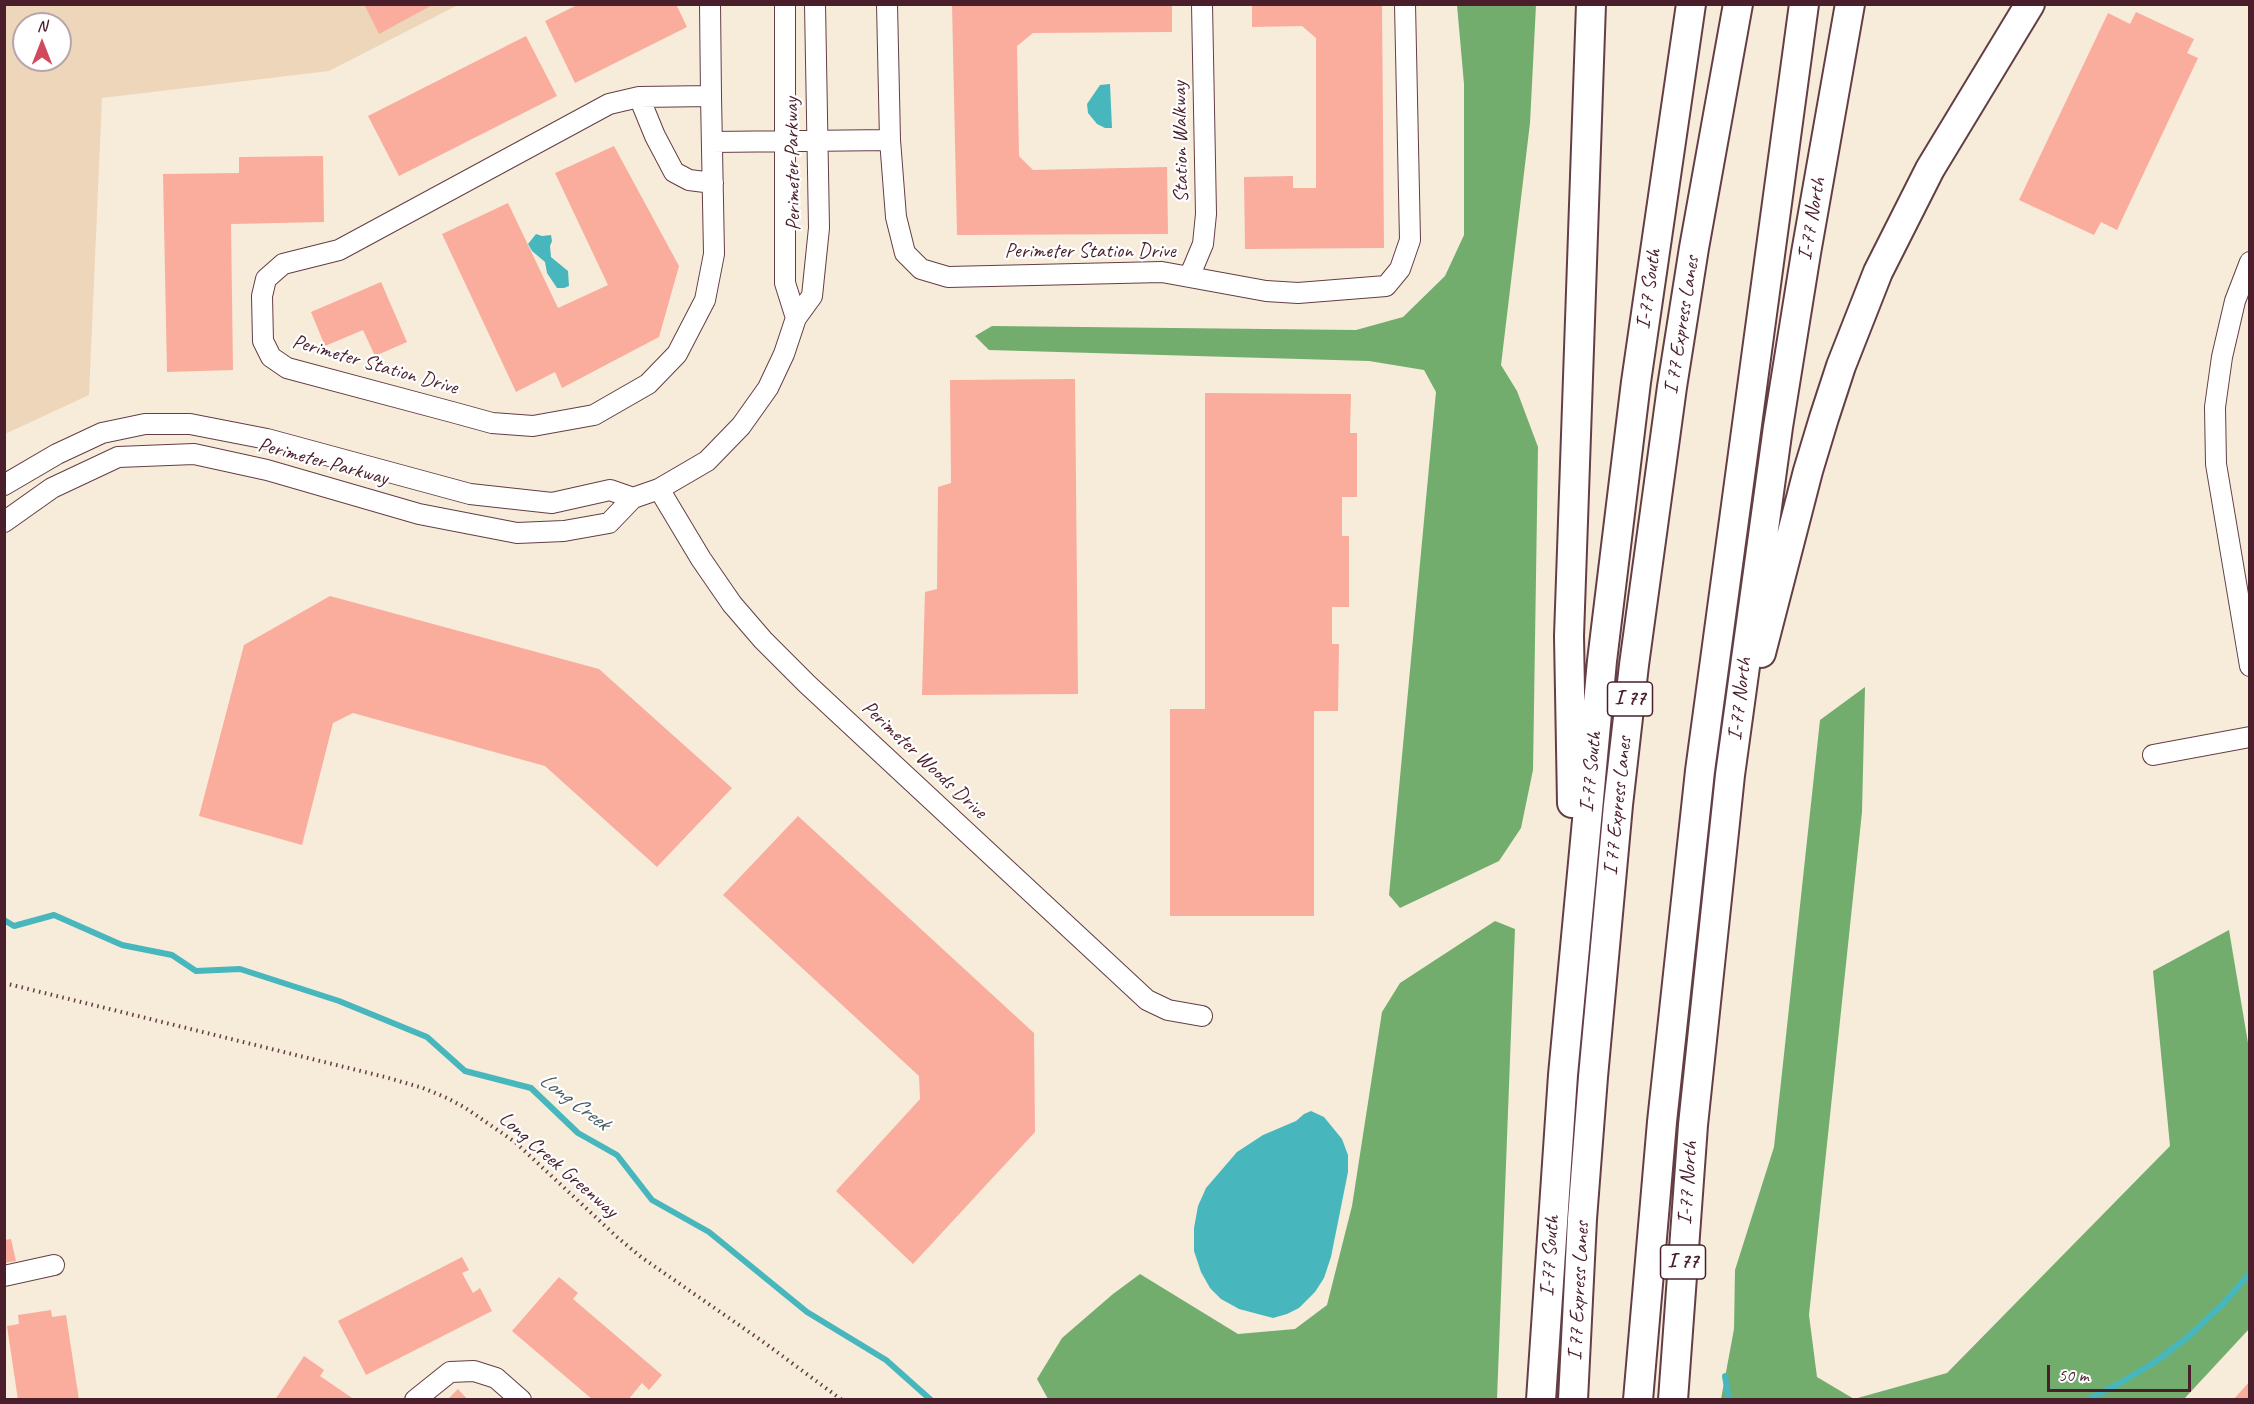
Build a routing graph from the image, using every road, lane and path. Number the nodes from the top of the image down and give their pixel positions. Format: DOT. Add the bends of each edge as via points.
graph roads {
  1 [pos="710,4"];
  2 [pos="785,4"];
  3 [pos="815,4"];
  4 [pos="886,4"];
  5 [pos="1202,4"];
  6 [pos="1405,4"];
  7 [pos="1591,4"];
  8 [pos="1691,4"];
  9 [pos="1738,4"];
  10 [pos="1804,4"];
  11 [pos="1850,4"];
  12 [pos="2030,4"];
  13 [pos="711,96"];
  14 [pos="639,97"];
  15 [pos="890,140"];
  16 [pos="817,141"];
  17 [pos="712,142"];
  18 [pos="785,142"];
  19 [pos="713,183"];
  20 [pos="2250,262"];
  21 [pos="1190,275"];
  22 [pos="796,318"];
  23 [pos="4,485"];
  24 [pos="659,489"];
  25 [pos="633,498"];
  26 [pos="4,522"];
  27 [pos="2250,666"];
  28 [pos="2250,737"];
  29 [pos="2153,755"];
  30 [pos="1730,775"];
  31 [pos="1575,939"];
  32 [pos="4,982"];
  33 [pos="1202,1016"];
  34 [pos="54,1265"];
  35 [pos="4,1276"];
  36 [pos="415,1400"];
  37 [pos="521,1400"];
  38 [pos="842,1400"];
  39 [pos="1541,1400"];
  40 [pos="1573,1400"];
  41 [pos="1638,1400"];
  42 [pos="1673,1400"];
  1 -- 13 [label="street, Perimeter Station Drive"];
  2 -- 18 [label="street, Perimeter Parkway"];
  3 -- 16 [label="street, Perimeter Parkway"];
  4 -- 15 [label="street, Perimeter Station Drive"];
  5 -- 21 [label="street, Station Walkway" via="1206,214 1203,244"];
  6 -- 21 [label="street, Perimeter Station Drive" via="1410,240 1400,269 1386,286 1298,293 1266,291"];
  7 -- 31 [label="highway" via="1569,636"];
  8 -- 31 [label="highway, I-77 South / I 77" via="1618,520"];
  9 -- 40 [label="highway, I 77 Express Lanes / I 77" via="1696,236 1651,525 1634,665 1593,1077"];
  10 -- 41 [label="highway, I 77" via="1699,782 1662,1122"];
  11 -- 30 [label="highway, I-77 North / I 77" via="1778,427"];
  12 -- 30 [label="highway" via="1930,169 1859,318 1808,471"];
  13 -- 14 [label="street, Perimeter Station Drive"];
  13 -- 17 [label="street, Perimeter Station Drive"];
  14 -- 19 [label="street" via="674,172 689,180"];
  14 -- 19 [label="street, Perimeter Station Drive" via="609,104 339,250 283,264 266,279 262,296 263,340 272,357 287,368 492,423 533,426 594,415 648,384 676,354 705,300 714,254"];
  15 -- 16 [label="street"];
  15 -- 21 [label="street, Perimeter Station Drive" via="896,217 905,253 921,269 948,277 1123,272"];
  16 -- 18 [label="street"];
  16 -- 22 [label="street, Perimeter Parkway" via="819,228 814,281 812,296"];
  17 -- 18 [label="street"];
  17 -- 19 [label="street, Perimeter Station Drive"];
  18 -- 22 [label="street, Perimeter Parkway" via="785,283"];
  20 -- 27 [label="street" via="2235,301 2215,406 2216,464"];
  22 -- 24 [label="street, Perimeter Parkway" via="768,388 741,426 707,461"];
  23 -- 25 [label="street, Perimeter Parkway" via="102,433 146,424 190,424 267,439 470,494 552,503 610,490"];
  24 -- 25 [label="street, Perimeter Parkway"];
  24 -- 33 [label="street, Perimeter Woods Drive" via="732,604 807,684 1147,1000 1168,1010"];
  25 -- 26 [label="street, Perimeter Parkway" via="609,523 564,531 517,533 419,514 267,470 194,454 118,457 52,488"];
  28 -- 29 [label="street"];
  30 -- 42 [label="highway, I-77 North / I 77" via="1693,1125"];
  31 -- 39 [label="highway, I-77 South / I 77"];
  32 -- 38 [label="path, Long Creek Greenway" via="385,1077 447,1098 515,1142 641,1257"];
  34 -- 35 [label="street"];
  36 -- 37 [label="street" via="450,1372 474,1371 496,1378"];
}
